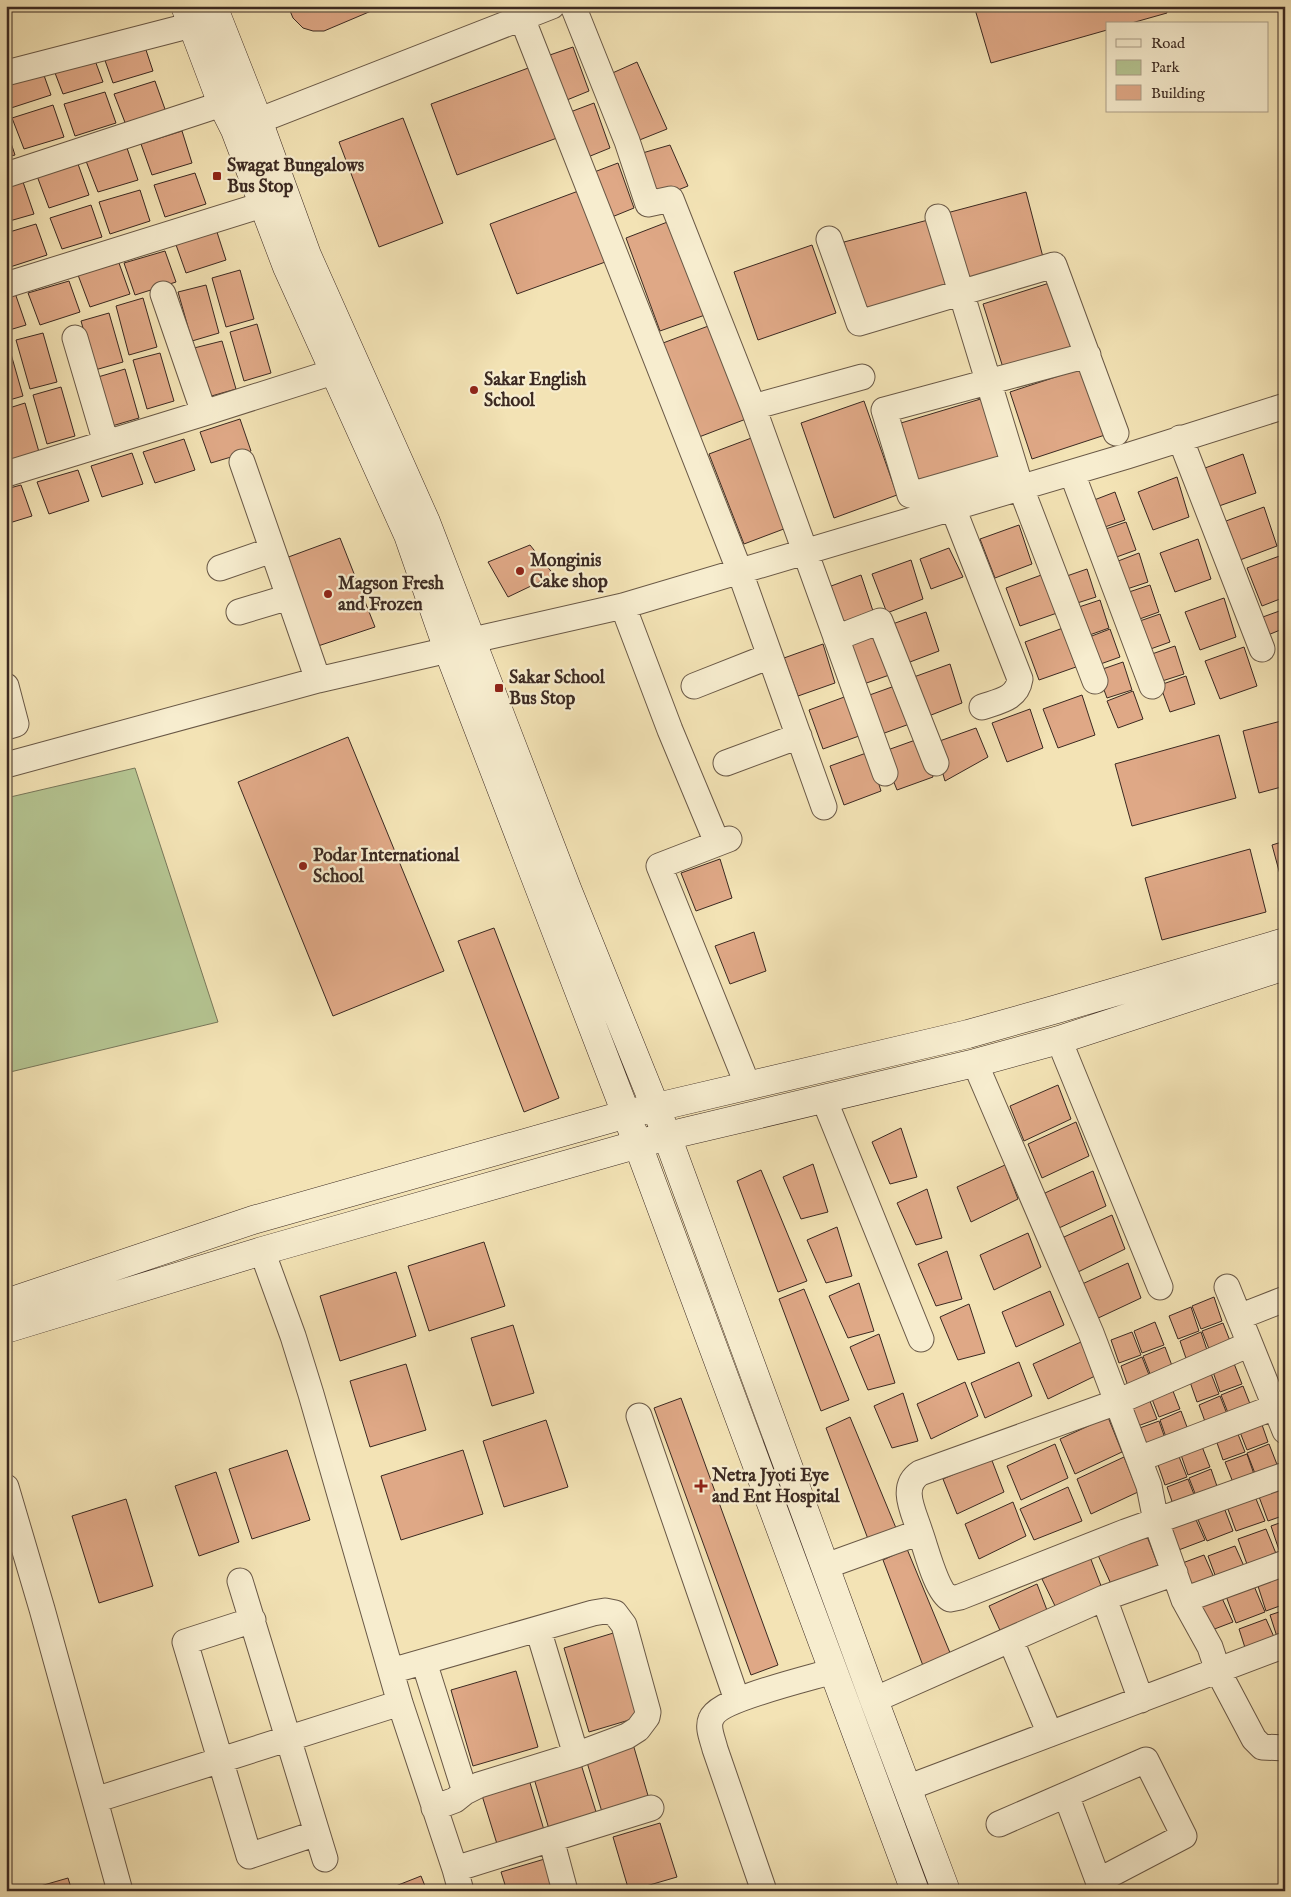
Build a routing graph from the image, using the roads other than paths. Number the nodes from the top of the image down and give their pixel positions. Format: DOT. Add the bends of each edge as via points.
graph roads {
  1 [pos="213,6"];
  2 [pos="552,6"];
  3 [pos="573,6"];
  4 [pos="189,16"];
  5 [pos="522,18"];
  6 [pos="6,73"];
  7 [pos="222,104"];
  8 [pos="247,125"];
  9 [pos="6,175"];
  10 [pos="262,205"];
  11 [pos="938,217"];
  12 [pos="830,239"];
  13 [pos="6,285"];
  14 [pos="163,294"];
  15 [pos="961,294"];
  16 [pos="75,338"];
  17 [pos="1088,355"];
  18 [pos="344,367"];
  19 [pos="862,377"];
  20 [pos="988,381"];
  21 [pos="1285,406"];
  22 [pos="753,407"];
  23 [pos="204,414"];
  24 [pos="1116,433"];
  25 [pos="1180,438"];
  26 [pos="106,443"];
  27 [pos="242,462"];
  28 [pos="7,472"];
  29 [pos="1072,473"];
  30 [pos="1017,476"];
  31 [pos="953,508"];
  32 [pos="272,550"];
  33 [pos="806,552"];
  34 [pos="220,568"];
  35 [pos="740,572"];
  36 [pos="289,597"];
  37 [pos="623,606"];
  38 [pos="239,612"];
  39 [pos="836,638"];
  40 [pos="461,645"];
  41 [pos="1262,649"];
  42 [pos="770,656"];
  43 [pos="318,680"];
  44 [pos="1095,681"];
  45 [pos="6,686"];
  46 [pos="694,686"];
  47 [pos="1152,686"];
  48 [pos="982,707"];
  49 [pos="6,727"];
  50 [pos="799,736"];
  51 [pos="726,763"];
  52 [pos="936,763"];
  53 [pos="6,765"];
  54 [pos="885,773"];
  55 [pos="824,807"];
  56 [pos="1285,942"];
  57 [pos="1285,966"];
  58 [pos="1059,1040"];
  59 [pos="976,1063"];
  60 [pos="748,1086"];
  61 [pos="824,1099"];
  62 [pos="656,1107"];
  63 [pos="626,1114"];
  64 [pos="667,1136"];
  65 [pos="638,1144"];
  66 [pos="262,1251"];
  67 [pos="1160,1287"];
  68 [pos="1227,1287"];
  69 [pos="1285,1299"];
  70 [pos="6,1303"];
  71 [pos="1239,1317"];
  72 [pos="6,1329"];
  73 [pos="921,1339"];
  74 [pos="1250,1344"];
  75 [pos="1276,1392"];
  76 [pos="1117,1402"];
  77 [pos="640,1416"];
  78 [pos="1285,1430"];
  79 [pos="1139,1459"];
  80 [pos="1285,1475"];
  81 [pos="6,1488"];
  82 [pos="1156,1521"];
  83 [pos="920,1532"];
  84 [pos="1285,1563"];
  85 [pos="826,1566"];
  86 [pos="1175,1573"];
  87 [pos="240,1582"];
  88 [pos="1104,1598"];
  89 [pos="1184,1600"];
  90 [pos="253,1620"];
  91 [pos="538,1629"];
  92 [pos="1011,1640"];
  93 [pos="1285,1646"];
  94 [pos="424,1662"];
  95 [pos="391,1671"];
  96 [pos="833,1671"];
  97 [pos="1218,1671"];
  98 [pos="737,1700"];
  99 [pos="874,1700"];
  100 [pos="1141,1700"];
  101 [pos="400,1703"];
  102 [pos="1050,1734"];
  103 [pos="288,1738"];
  104 [pos="1285,1748"];
  105 [pos="576,1755"];
  106 [pos="221,1760"];
  107 [pos="907,1788"];
  108 [pos="465,1792"];
  109 [pos="1066,1795"];
  110 [pos="95,1800"];
  111 [pos="434,1808"];
  112 [pos="651,1808"];
  113 [pos="999,1824"];
  114 [pos="317,1833"];
  115 [pos="551,1839"];
  116 [pos="325,1859"];
  117 [pos="458,1880"];
  118 [pos="1100,1886"];
  119 [pos="120,1891"];
  120 [pos="566,1891"];
  121 [pos="764,1891"];
  122 [pos="915,1891"];
  123 [pos="946,1891"];
  1 -- 8 [label="main road"];
  2 -- 5 [label="street"];
  3 -- 22 [label="street" via="627,141 648,204 671,199"];
  4 -- 6 [label="street"];
  4 -- 7 [label="main road"];
  5 -- 8 [label="street"];
  5 -- 35 [label="street"];
  7 -- 8 [label="main road"];
  7 -- 9 [label="street"];
  8 -- 10 [label="main road"];
  8 -- 18 [label="main road" via="308,255"];
  10 -- 13 [label="street"];
  10 -- 18 [label="main road" via="287,267"];
  11 -- 15 [label="street"];
  12 -- 15 [label="street" via="859,323"];
  14 -- 23 [label="street"];
  15 -- 17 [label="street" via="1054,266"];
  15 -- 20 [label="street"];
  16 -- 26 [label="street"];
  17 -- 20 [label="street"];
  17 -- 24 [label="street"];
  18 -- 23 [label="street"];
  18 -- 40 [label="main road" via="408,535"];
  19 -- 22 [label="street"];
  20 -- 30 [label="street"];
  20 -- 30 [label="street" via="884,410 910,495"];
  21 -- 25 [label="street"];
  22 -- 33 [label="street"];
  23 -- 26 [label="street"];
  25 -- 29 [label="street"];
  25 -- 41 [label="street"];
  26 -- 28 [label="street"];
  27 -- 32 [label="street"];
  29 -- 30 [label="street"];
  29 -- 47 [label="street"];
  30 -- 31 [label="street"];
  30 -- 44 [label="street"];
  31 -- 33 [label="street"];
  31 -- 48 [label="street" via="1020,680 1019,689 1013,695"];
  32 -- 34 [label="street"];
  32 -- 36 [label="street"];
  33 -- 35 [label="street"];
  33 -- 39 [label="street"];
  35 -- 37 [label="street"];
  35 -- 42 [label="street"];
  36 -- 38 [label="street"];
  36 -- 43 [label="street"];
  37 -- 40 [label="street"];
  37 -- 60 [label="street" via="670,730 721,836 659,866"];
  39 -- 52 [label="street" via="880,621"];
  39 -- 54 [label="street"];
  40 -- 43 [label="street"];
  40 -- 62 [label="main road" via="568,891"];
  40 -- 63 [label="main road"];
  42 -- 46 [label="street"];
  42 -- 50 [label="street"];
  43 -- 53 [label="street"];
  45 -- 49 [label="street" via="16,724"];
  50 -- 51 [label="street"];
  50 -- 55 [label="street"];
  56 -- 60 [label="main road" via="1057,1010"];
  57 -- 58 [label="main road"];
  58 -- 59 [label="main road"];
  58 -- 67 [label="street"];
  59 -- 61 [label="main road"];
  59 -- 76 [label="street"];
  60 -- 62 [label="main road"];
  61 -- 64 [label="main road"];
  61 -- 73 [label="street"];
  62 -- 63 [label="main road"];
  62 -- 64 [label="main road"];
  63 -- 65 [label="main road"];
  63 -- 70 [label="main road" via="253,1220"];
  64 -- 65 [label="main road"];
  64 -- 85 [label="main road"];
  65 -- 66 [label="main road"];
  65 -- 96 [label="main road"];
  66 -- 72 [label="main road"];
  66 -- 95 [label="street" via="311,1394"];
  68 -- 71 [label="street"];
  69 -- 71 [label="street"];
  71 -- 74 [label="street"];
  74 -- 75 [label="street"];
  74 -- 76 [label="street"];
  75 -- 78 [label="street"];
  75 -- 79 [label="street"];
  76 -- 79 [label="street"];
  76 -- 83 [label="street" via="912,1478 909,1495"];
  77 -- 98 [label="street"];
  79 -- 82 [label="street" via="1149,1486"];
  80 -- 82 [label="street"];
  81 -- 110 [label="street"];
  82 -- 83 [label="street" via="950,1599 940,1587"];
  82 -- 86 [label="street"];
  83 -- 85 [label="street"];
  84 -- 89 [label="street"];
  85 -- 99 [label="main road"];
  86 -- 88 [label="street"];
  86 -- 89 [label="street"];
  87 -- 90 [label="street"];
  88 -- 92 [label="street"];
  88 -- 100 [label="street"];
  89 -- 97 [label="street" via="1210,1647"];
  90 -- 103 [label="street"];
  90 -- 106 [label="street" via="185,1642"];
  91 -- 94 [label="street"];
  91 -- 105 [label="street"];
  91 -- 105 [label="street" via="605,1611 615,1612 624,1625 643,1690 647,1717 638,1729 627,1736"];
  92 -- 99 [label="street"];
  92 -- 102 [label="street"];
  93 -- 97 [label="street"];
  94 -- 95 [label="street"];
  94 -- 108 [label="street"];
  95 -- 101 [label="street"];
  96 -- 98 [label="street"];
  96 -- 122 [label="main road"];
  97 -- 100 [label="street"];
  97 -- 104 [label="street" via="1254,1739 1262,1747"];
  98 -- 121 [label="street" via="720,1708 711,1718 710,1731"];
  99 -- 107 [label="main road"];
  100 -- 102 [label="street"];
  101 -- 103 [label="street"];
  101 -- 111 [label="street"];
  102 -- 107 [label="street"];
  103 -- 106 [label="street"];
  103 -- 114 [label="street"];
  105 -- 108 [label="street"];
  106 -- 110 [label="street"];
  106 -- 114 [label="street" via="249,1856"];
  107 -- 123 [label="main road"];
  108 -- 111 [label="street" via="456,1800"];
  109 -- 113 [label="street"];
  109 -- 118 [label="street"];
  109 -- 118 [label="street" via="1146,1760 1184,1836"];
  110 -- 119 [label="street"];
  111 -- 117 [label="street"];
  112 -- 115 [label="street"];
  114 -- 116 [label="street"];
  115 -- 117 [label="street"];
  115 -- 120 [label="street"];
}
